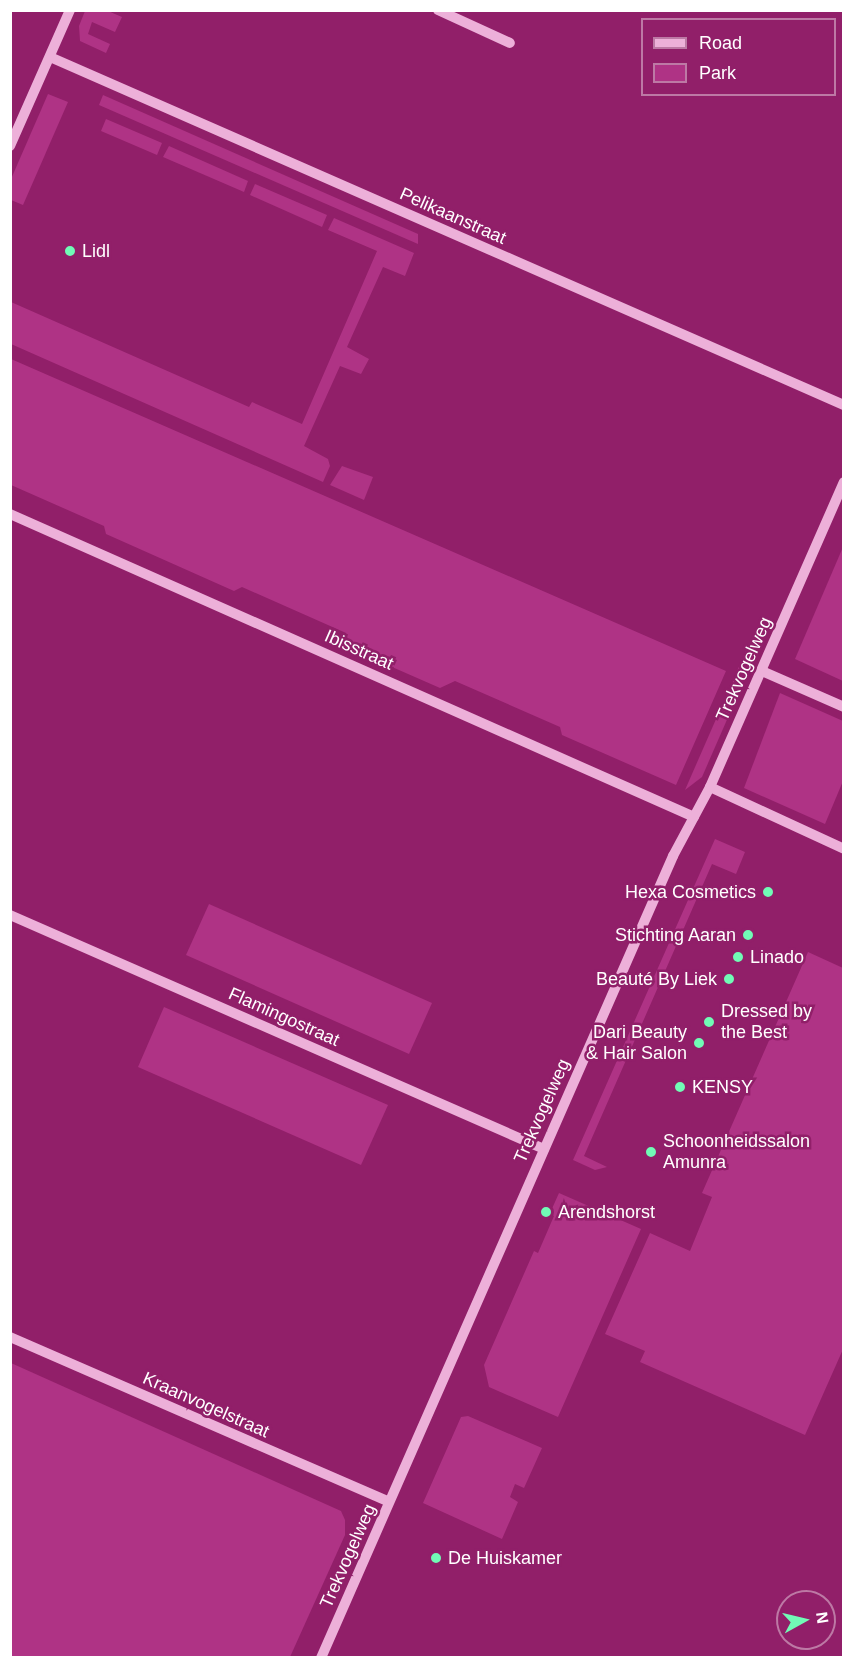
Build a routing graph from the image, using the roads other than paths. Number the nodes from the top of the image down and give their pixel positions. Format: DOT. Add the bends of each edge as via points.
graph roads {
  1 [pos="70,10"];
  2 [pos="438,10"];
  3 [pos="510,43"];
  4 [pos="50,57"];
  5 [pos="10,146"];
  6 [pos="843,405"];
  7 [pos="843,482"];
  8 [pos="10,514"];
  9 [pos="762,671"];
  10 [pos="843,707"];
  11 [pos="710,787"];
  12 [pos="694,817"];
  13 [pos="843,849"];
  14 [pos="10,915"];
  15 [pos="544,1149"];
  16 [pos="10,1337"];
  17 [pos="389,1502"];
  18 [pos="321,1658"];
  1 -- 4 [label="street"];
  2 -- 3 [label="street"];
  4 -- 5 [label="street"];
  4 -- 6 [label="street, Pelikaanstraat"];
  7 -- 9 [label="street, Trekvogelweg"];
  8 -- 12 [label="street, Ibisstraat"];
  9 -- 10 [label="street"];
  9 -- 11 [label="street, Trekvogelweg"];
  11 -- 12 [label="street, Trekvogelweg"];
  11 -- 13 [label="street"];
  12 -- 15 [label="street, Trekvogelweg" via="673,856"];
  14 -- 15 [label="street, Flamingostraat"];
  15 -- 17 [label="street, Trekvogelweg"];
  16 -- 17 [label="street, Kraanvogelstraat"];
  17 -- 18 [label="street, Trekvogelweg"];
}
